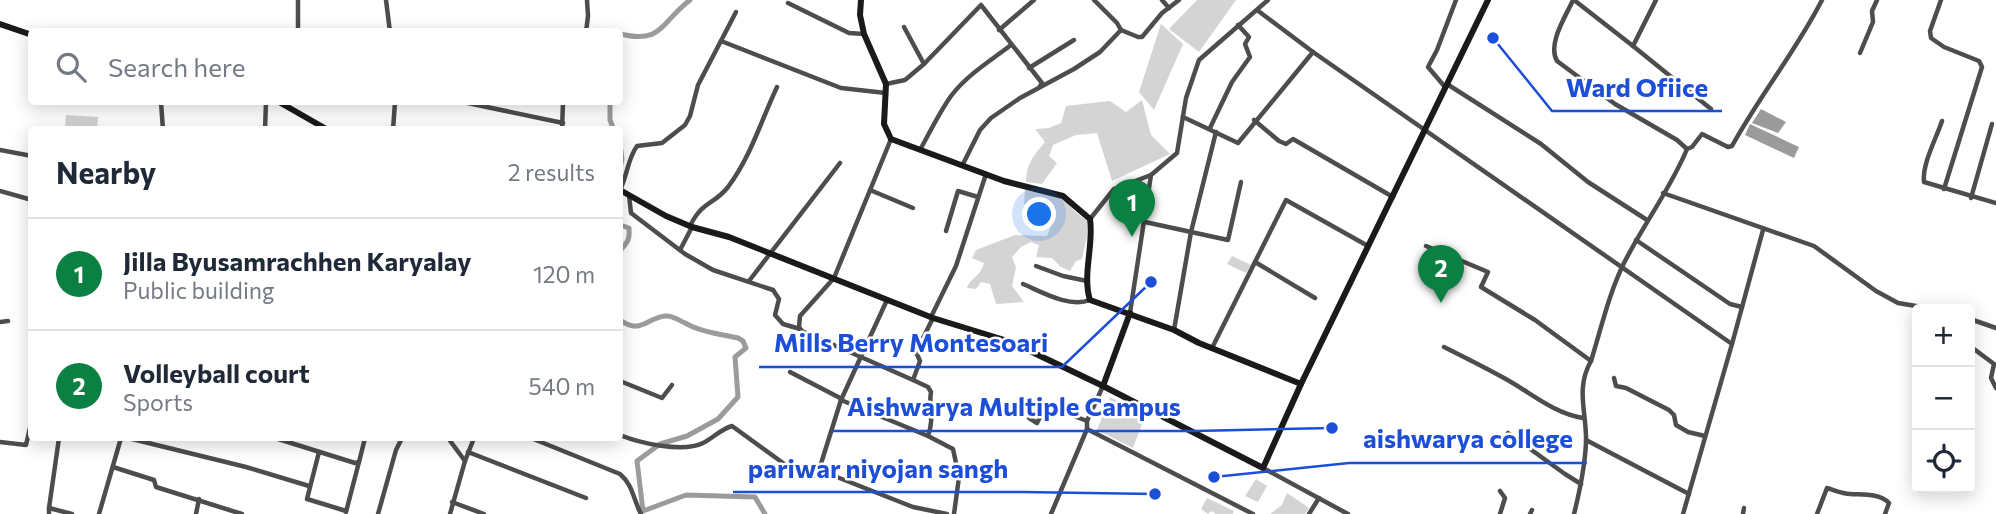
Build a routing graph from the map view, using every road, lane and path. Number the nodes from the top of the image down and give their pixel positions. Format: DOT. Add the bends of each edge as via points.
graph roads {
  1 [pos="298,0"];
  2 [pos="386,0"];
  3 [pos="587,0"];
  4 [pos="861,0"];
  5 [pos="1034,0"];
  6 [pos="1094,0"];
  7 [pos="1162,0"];
  8 [pos="1179,0"];
  9 [pos="1268,0"];
  10 [pos="1456,0"];
  11 [pos="1488,0"];
  12 [pos="1574,0"];
  13 [pos="1656,0"];
  14 [pos="1822,0"];
  15 [pos="1877,0"];
  16 [pos="1941,0"];
  17 [pos="979,2"];
  18 [pos="788,3"];
  19 [pos="1169,8"];
  20 [pos="1256,10"];
  21 [pos="736,12"];
  22 [pos="0,24"];
  23 [pos="1238,25"];
  24 [pos="904,27"];
  25 [pos="298,28"];
  26 [pos="390,28"];
  27 [pos="586,28"];
  28 [pos="999,30"];
  29 [pos="1121,30"];
  30 [pos="28,34"];
  31 [pos="864,34"];
  32 [pos="1074,40"];
  33 [pos="721,41"];
  34 [pos="1011,45"];
  35 [pos="1633,46"];
  36 [pos="1313,52"];
  37 [pos="1860,53"];
  38 [pos="923,64"];
  39 [pos="1029,68"];
  40 [pos="886,84"];
  41 [pos="1447,86"];
  42 [pos="777,87"];
  43 [pos="1040,87"];
  44 [pos="887,93"];
  45 [pos="161,105"];
  46 [pos="266,105"];
  47 [pos="284,105"];
  48 [pos="395,105"];
  49 [pos="475,105"];
  50 [pos="563,105"];
  51 [pos="1711,109"];
  52 [pos="1183,117"];
  53 [pos="1254,120"];
  54 [pos="1942,121"];
  55 [pos="1992,124"];
  56 [pos="163,126"];
  57 [pos="265,126"];
  58 [pos="321,126"];
  59 [pos="393,126"];
  60 [pos="562,126"];
  61 [pos="1210,128"];
  62 [pos="1427,130"];
  63 [pos="1216,132"];
  64 [pos="891,139"];
  65 [pos="1687,149"];
  66 [pos="0,150"];
  67 [pos="919,150"];
  68 [pos="28,155"];
  69 [pos="840,163"];
  70 [pos="963,164"];
  71 [pos="986,173"];
  72 [pos="1151,175"];
  73 [pos="623,182"];
  74 [pos="1241,182"];
  75 [pos="870,190"];
  76 [pos="1944,190"];
  77 [pos="0,191"];
  78 [pos="623,192"];
  79 [pos="1663,193"];
  80 [pos="629,195"];
  81 [pos="978,197"];
  82 [pos="1393,197"];
  83 [pos="1971,198"];
  84 [pos="28,199"];
  85 [pos="1996,203"];
  86 [pos="913,208"];
  87 [pos="1090,219"];
  88 [pos="1647,220"];
  89 [pos="1145,222"];
  90 [pos="691,226"];
  91 [pos="1763,230"];
  92 [pos="946,231"];
  93 [pos="1191,232"];
  94 [pos="1636,240"];
  95 [pos="1368,246"];
  96 [pos="1426,246"];
  97 [pos="680,250"];
  98 [pos="772,254"];
  99 [pos="1255,262"];
  100 [pos="1036,266"];
  101 [pos="1622,267"];
  102 [pos="834,278"];
  103 [pos="749,281"];
  104 [pos="1088,282"];
  105 [pos="1023,284"];
  106 [pos="1315,298"];
  107 [pos="887,300"];
  108 [pos="1090,300"];
  109 [pos="1912,305"];
  110 [pos="1742,306"];
  111 [pos="1130,313"];
  112 [pos="932,317"];
  113 [pos="0,321"];
  114 [pos="8,321"];
  115 [pos="1975,321"];
  116 [pos="1996,328"];
  117 [pos="801,329"];
  118 [pos="1174,330"];
  119 [pos="1732,344"];
  120 [pos="1444,347"];
  121 [pos="1212,348"];
  122 [pos="1975,350"];
  123 [pos="860,356"];
  124 [pos="1591,361"];
  125 [pos="790,372"];
  126 [pos="1614,379"];
  127 [pos="913,380"];
  128 [pos="623,382"];
  129 [pos="1301,384"];
  130 [pos="672,385"];
  131 [pos="1103,386"];
  132 [pos="1996,388"];
  133 [pos="841,399"];
  134 [pos="1029,418"];
  135 [pos="1583,418"];
  136 [pos="1087,421"];
  137 [pos="1087,429"];
  138 [pos="1508,433"];
  139 [pos="28,436"];
  140 [pos="623,436"];
  141 [pos="928,436"];
  142 [pos="1705,436"];
  143 [pos="1586,440"];
  144 [pos="59,441"];
  145 [pos="120,441"];
  146 [pos="140,441"];
  147 [pos="284,441"];
  148 [pos="364,441"];
  149 [pos="400,441"];
  150 [pos="450,441"];
  151 [pos="473,441"];
  152 [pos="538,441"];
  153 [pos="0,442"];
  154 [pos="319,452"];
  155 [pos="468,452"];
  156 [pos="465,461"];
  157 [pos="359,462"];
  158 [pos="113,467"];
  159 [pos="1263,468"];
  160 [pos="818,470"];
  161 [pos="1581,484"];
  162 [pos="309,486"];
  163 [pos="1500,491"];
  164 [pos="1689,494"];
  165 [pos="586,498"];
  166 [pos="1319,498"];
  167 [pos="199,499"];
  168 [pos="452,502"];
  169 [pos="49,511"];
  170 [pos="346,513"];
  171 [pos="72,514"];
  172 [pos="99,514"];
  173 [pos="197,514"];
  174 [pos="242,514"];
  175 [pos="378,514"];
  176 [pos="450,514"];
  177 [pos="484,514"];
  178 [pos="641,514"];
  179 [pos="947,514"];
  180 [pos="954,514"];
  181 [pos="1051,514"];
  182 [pos="1253,514"];
  183 [pos="1309,514"];
  184 [pos="1348,514"];
  185 [pos="1500,514"];
  186 [pos="1574,514"];
  187 [pos="1683,514"];
  188 [pos="1817,514"];
  189 [pos="1885,514"];
  1 -- 25 [label="street"];
  2 -- 26 [label="street"];
  3 -- 27 [label="street"];
  4 -- 31 [label="street"];
  5 -- 28 [label="street"];
  6 -- 29 [label="street"];
  7 -- 19 [label="street"];
  8 -- 19 [label="street"];
  9 -- 20 [label="street"];
  10 -- 41 [label="street" via="1428,67"];
  11 -- 41 [label="street"];
  12 -- 35 [label="street"];
  12 -- 65 [label="street" via="1554,56 1615,104"];
  13 -- 35 [label="street"];
  14 -- 65 [label="street" via="1732,145 1702,134"];
  15 -- 37 [label="street"];
  16 -- 76 [label="street" via="1931,38 1979,61 1982,67"];
  17 -- 28 [label="street"];
  17 -- 38 [label="street"];
  18 -- 31 [label="street" via="849,33"];
  19 -- 29 [label="street" via="1142,37"];
  20 -- 23 [label="street"];
  20 -- 36 [label="street"];
  21 -- 33 [label="street"];
  22 -- 30 [label="street"];
  23 -- 52 [label="street" via="1199,60"];
  23 -- 61 [label="street" via="1249,37 1245,44 1250,57"];
  24 -- 38 [label="street"];
  28 -- 34 [label="street"];
  29 -- 43 [label="street" via="1100,52"];
  31 -- 40 [label="street"];
  32 -- 39 [label="street"];
  33 -- 44 [label="street" via="841,88"];
  33 -- 73 [label="street" via="698,85 685,125 663,142 637,146"];
  34 -- 39 [label="street"];
  34 -- 67 [label="street" via="960,87"];
  35 -- 51 [label="street"];
  36 -- 53 [label="street"];
  36 -- 62 [label="street"];
  38 -- 40 [label="street" via="905,80"];
  39 -- 43 [label="street" via="1042,83"];
  40 -- 44 [label="street"];
  41 -- 62 [label="street"];
  41 -- 88 [label="street" via="1541,144"];
  42 -- 90 [label="street" via="754,145 729,185 698,210"];
  43 -- 70 [label="street" via="991,118"];
  44 -- 64 [label="street" via="884,124"];
  45 -- 56 [label="street"];
  46 -- 57 [label="street"];
  47 -- 58 [label="street"];
  48 -- 59 [label="street"];
  49 -- 60 [label="street"];
  50 -- 60 [label="street"];
  52 -- 61 [label="street"];
  52 -- 72 [label="street" via="1177,153"];
  53 -- 63 [label="street" via="1238,142"];
  53 -- 82 [label="street" via="1279,141 1286,144 1293,139"];
  54 -- 76 [label="street" via="1923,178"];
  55 -- 83 [label="street"];
  61 -- 63 [label="street"];
  62 -- 82 [label="street"];
  62 -- 101 [label="street"];
  63 -- 93 [label="street"];
  64 -- 67 [label="street"];
  64 -- 75 [label="street"];
  65 -- 79 [label="street"];
  66 -- 68 [label="street"];
  67 -- 70 [label="street"];
  69 -- 98 [label="street"];
  70 -- 71 [label="street"];
  71 -- 81 [label="street"];
  71 -- 87 [label="street" via="1063,196"];
  72 -- 87 [label="street" via="1114,189"];
  72 -- 89 [label="street"];
  74 -- 93 [label="street" via="1228,240"];
  75 -- 86 [label="street"];
  75 -- 102 [label="street"];
  76 -- 83 [label="street"];
  77 -- 84 [label="street"];
  78 -- 80 [label="street"];
  79 -- 88 [label="street"];
  79 -- 91 [label="street"];
  80 -- 90 [label="street"];
  80 -- 97 [label="street" via="631,213"];
  81 -- 92 [label="street" via="958,191"];
  81 -- 112 [label="street" via="956,266"];
  82 -- 95 [label="street"];
  83 -- 85 [label="street"];
  87 -- 104 [label="street"];
  88 -- 94 [label="street"];
  89 -- 93 [label="street"];
  89 -- 111 [label="street"];
  90 -- 97 [label="street"];
  90 -- 98 [label="street"];
  91 -- 109 [label="street" via="1814,246 1876,291"];
  91 -- 110 [label="street"];
  93 -- 118 [label="street"];
  94 -- 101 [label="street"];
  94 -- 110 [label="street" via="1730,304"];
  95 -- 99 [label="street" via="1286,200"];
  95 -- 129 [label="street"];
  96 -- 124 [label="street" via="1488,272 1481,287"];
  97 -- 103 [label="street" via="713,270"];
  98 -- 102 [label="street"];
  98 -- 103 [label="street"];
  99 -- 106 [label="street"];
  99 -- 121 [label="street"];
  100 -- 104 [label="street"];
  101 -- 119 [label="street"];
  101 -- 124 [label="street"];
  102 -- 107 [label="street"];
  102 -- 117 [label="street" via="800,316"];
  103 -- 117 [label="street" via="774,290 779,299 775,315 783,324"];
  104 -- 108 [label="street"];
  105 -- 108 [label="street" via="1070,301"];
  107 -- 112 [label="street"];
  107 -- 123 [label="street"];
  108 -- 111 [label="street"];
  110 -- 119 [label="street"];
  111 -- 118 [label="street"];
  111 -- 131 [label="street"];
  112 -- 127 [label="street" via="916,352 920,361"];
  112 -- 131 [label="street" via="1011,342"];
  113 -- 114 [label="street"];
  115 -- 116 [label="street"];
  117 -- 123 [label="street"];
  118 -- 121 [label="street"];
  119 -- 142 [label="street"];
  120 -- 135 [label="street" via="1562,412"];
  121 -- 129 [label="street"];
  122 -- 132 [label="street" via="1994,364 1991,378"];
  123 -- 127 [label="street"];
  123 -- 133 [label="street"];
  124 -- 135 [label="street" via="1583,374"];
  125 -- 133 [label="street"];
  126 -- 142 [label="street" via="1616,386 1669,410 1676,425"];
  127 -- 141 [label="street" via="931,391 933,419"];
  128 -- 130 [label="street" via="662,398"];
  129 -- 159 [label="street"];
  131 -- 136 [label="street"];
  131 -- 159 [label="street"];
  133 -- 141 [label="street"];
  133 -- 160 [label="street"];
  134 -- 136 [label="street" via="1037,423 1046,405"];
  135 -- 143 [label="street"];
  136 -- 137 [label="street"];
  137 -- 181 [label="street"];
  137 -- 182 [label="street"];
  138 -- 161 [label="street"];
  139 -- 153 [label="street" via="26,445"];
  140 -- 160 [label="street" via="668,446 693,446 732,426 794,471 811,477"];
  141 -- 180 [label="street" via="955,452 959,477"];
  142 -- 164 [label="street"];
  143 -- 161 [label="street"];
  143 -- 164 [label="street"];
  144 -- 169 [label="street"];
  145 -- 158 [label="street"];
  146 -- 162 [label="street"];
  147 -- 154 [label="street"];
  148 -- 157 [label="street"];
  149 -- 175 [label="street"];
  150 -- 156 [label="street"];
  151 -- 155 [label="street"];
  152 -- 178 [label="street" via="620,474 629,482"];
  154 -- 157 [label="street"];
  154 -- 162 [label="street"];
  155 -- 156 [label="street"];
  155 -- 165 [label="street"];
  156 -- 168 [label="street"];
  157 -- 170 [label="street"];
  158 -- 167 [label="street"];
  158 -- 172 [label="street"];
  159 -- 166 [label="street"];
  160 -- 179 [label="street" via="880,496"];
  161 -- 186 [label="street"];
  162 -- 170 [label="street" via="307,499"];
  163 -- 185 [label="street" via="1505,498"];
  164 -- 187 [label="street"];
  166 -- 183 [label="street"];
  166 -- 184 [label="street"];
  167 -- 173 [label="street"];
  167 -- 174 [label="street"];
  168 -- 176 [label="street"];
  168 -- 177 [label="street"];
  169 -- 171 [label="street"];
  188 -- 189 [label="street" via="1827,488 1882,498 1889,503"];
}
